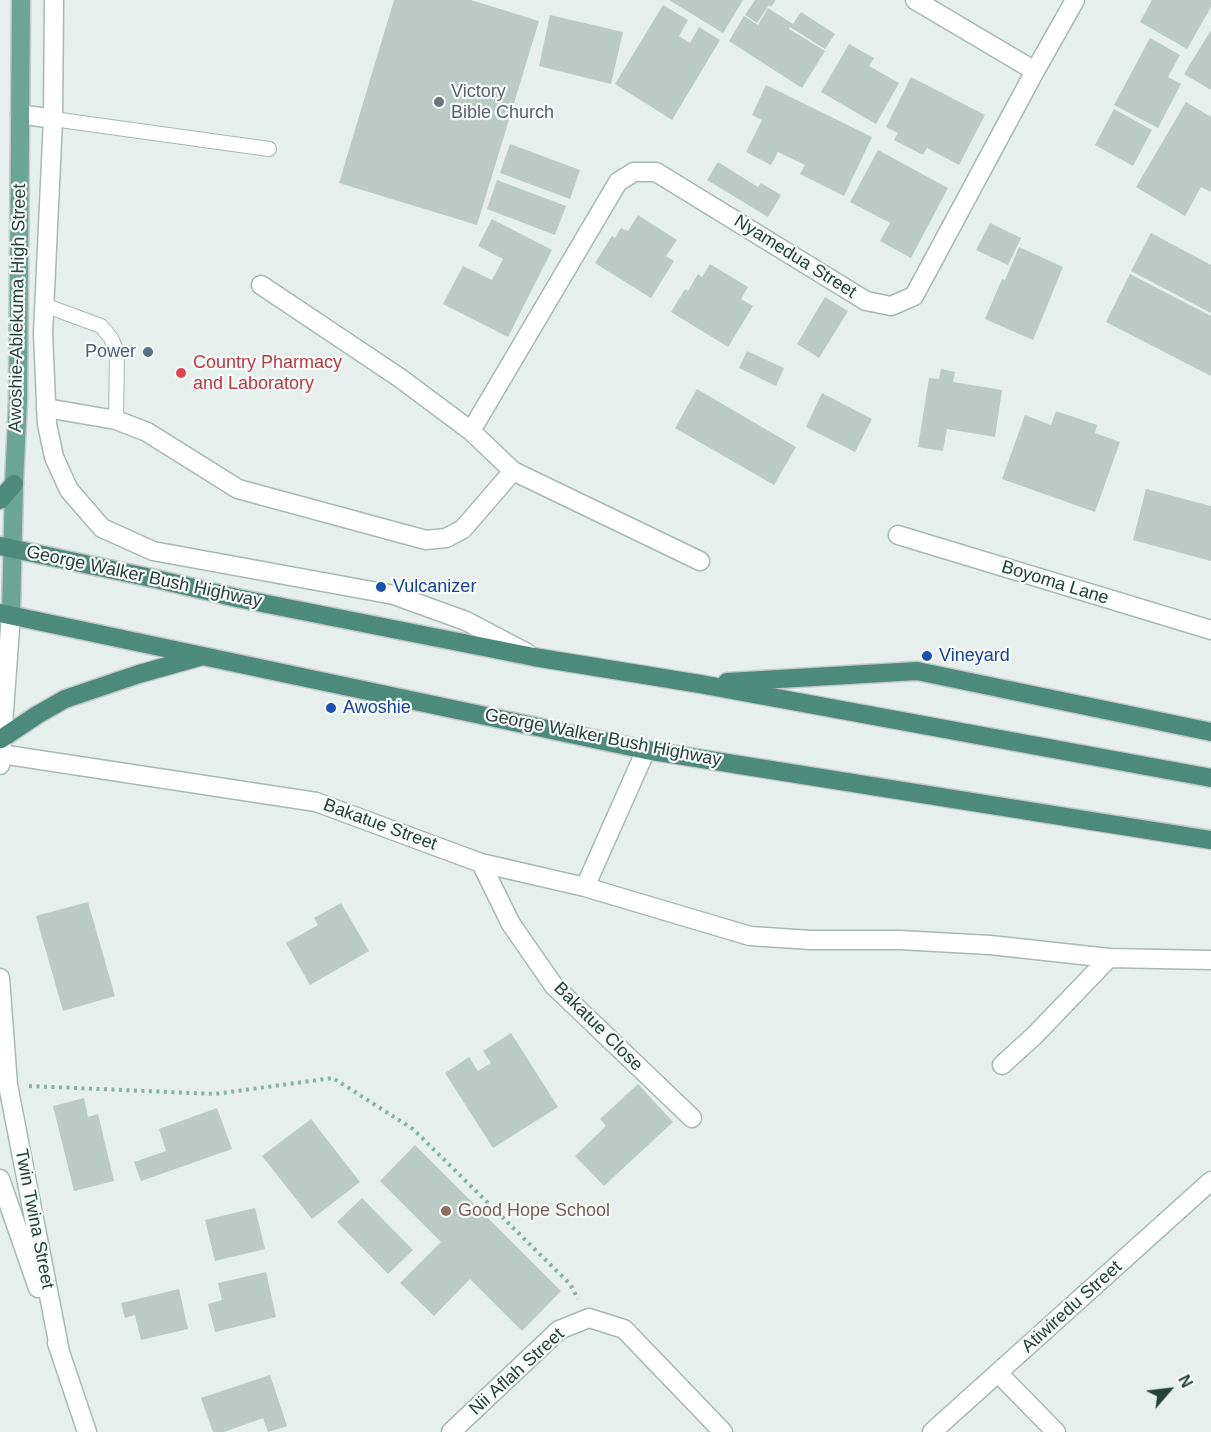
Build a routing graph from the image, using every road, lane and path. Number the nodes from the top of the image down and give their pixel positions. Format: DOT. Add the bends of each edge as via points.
graph roads {
  1 [pos="21,0"];
  2 [pos="54,0"];
  3 [pos="915,0"];
  4 [pos="1075,0"];
  5 [pos="1035,71"];
  6 [pos="20,114"];
  7 [pos="53,119"];
  8 [pos="269,149"];
  9 [pos="261,285"];
  10 [pos="44,305"];
  11 [pos="46,408"];
  12 [pos="116,420"];
  13 [pos="471,431"];
  14 [pos="513,471"];
  15 [pos="14,484"];
  16 [pos="0,500"];
  17 [pos="898,536"];
  18 [pos="7,548"];
  19 [pos="153,551"];
  20 [pos="700,561"];
  21 [pos="4,611"];
  22 [pos="1211,630"];
  23 [pos="206,656"];
  24 [pos="534,657"];
  25 [pos="700,684"];
  26 [pos="1211,732"];
  27 [pos="1,747"];
  28 [pos="646,750"];
  29 [pos="0,765"];
  30 [pos="1211,778"];
  31 [pos="1211,840"];
  32 [pos="481,863"];
  33 [pos="585,887"];
  34 [pos="1109,958"];
  35 [pos="1211,960"];
  36 [pos="0,978"];
  37 [pos="1002,1065"];
  38 [pos="8,1085"];
  39 [pos="692,1118"];
  40 [pos="0,1179"];
  41 [pos="1207,1191"];
  42 [pos="589,1318"];
  43 [pos="60,1352"];
  44 [pos="998,1373"];
  45 [pos="87,1432"];
  46 [pos="451,1432"];
  47 [pos="723,1432"];
  48 [pos="932,1432"];
  49 [pos="1056,1432"];
  1 -- 6 [label="main road, Awoshie-Ablekuma High Street"];
  2 -- 7 [label="street, Awoshie-Ablekuma High Street"];
  3 -- 5 [label="street"];
  4 -- 5 [label="street, Nyamedua Street"];
  5 -- 13 [label="street, Nyamedua Street" via="914,296 891,306 866,301 656,172 634,172 618,182"];
  6 -- 7 [label="street"];
  6 -- 15 [label="main road, Awoshie-Ablekuma High Street"];
  7 -- 8 [label="lane"];
  7 -- 10 [label="street, Awoshie-Ablekuma High Street"];
  9 -- 13 [label="street"];
  10 -- 11 [label="street, Awoshie-Ablekuma High Street"];
  10 -- 12 [label="lane" via="101,326 111,338 117,352"];
  11 -- 12 [label="street"];
  11 -- 19 [label="street, Awoshie-Ablekuma High Street" via="54,457 69,490 102,528"];
  12 -- 14 [label="street" via="147,432 238,489 426,540 446,538 463,529"];
  13 -- 14 [label="street"];
  14 -- 20 [label="street"];
  15 -- 16 [label="highway"];
  15 -- 18 [label="main road, Awoshie-Ablekuma High Street"];
  17 -- 22 [label="street, Boyoma Lane"];
  18 -- 21 [label="main road, Awoshie-Ablekuma High Street"];
  18 -- 24 [label="highway, George Walker Bush Highway"];
  19 -- 24 [label="street, George Walker Bush Highway" via="394,595 466,621"];
  21 -- 23 [label="highway, George Walker Bush Highway"];
  21 -- 27 [label="street"];
  23 -- 27 [label="highway" via="65,699 37,715"];
  23 -- 28 [label="highway, George Walker Bush Highway"];
  24 -- 25 [label="highway, George Walker Bush Highway"];
  25 -- 26 [label="highway" via="917,671"];
  25 -- 30 [label="highway, George Walker Bush Highway"];
  27 -- 29 [label="street"];
  27 -- 32 [label="street, Bakatue Street" via="316,801"];
  28 -- 31 [label="highway, George Walker Bush Highway"];
  28 -- 33 [label="street"];
  32 -- 33 [label="street, Bakatue Street"];
  32 -- 39 [label="street, Bakatue Close" via="511,924 554,986"];
  33 -- 34 [label="street, Bakatue Street" via="750,936 990,945"];
  34 -- 35 [label="street, Bakatue Street"];
  34 -- 37 [label="street"];
  36 -- 38 [label="street, Twin Twina Street"];
  38 -- 42 [label="path" via="215,1094 333,1078 413,1129 570,1284"];
  38 -- 43 [label="street, Twin Twina Street"];
  40 -- 43 [label="street, Twin Twina Street"];
  41 -- 44 [label="street, Atiwiredu Street"];
  42 -- 46 [label="street, Nii Aflah Street" via="559,1330"];
  42 -- 47 [label="street" via="624,1329"];
  43 -- 45 [label="street, Twin Twina Street"];
  44 -- 48 [label="street, Atiwiredu Street"];
  44 -- 49 [label="street"];
}
